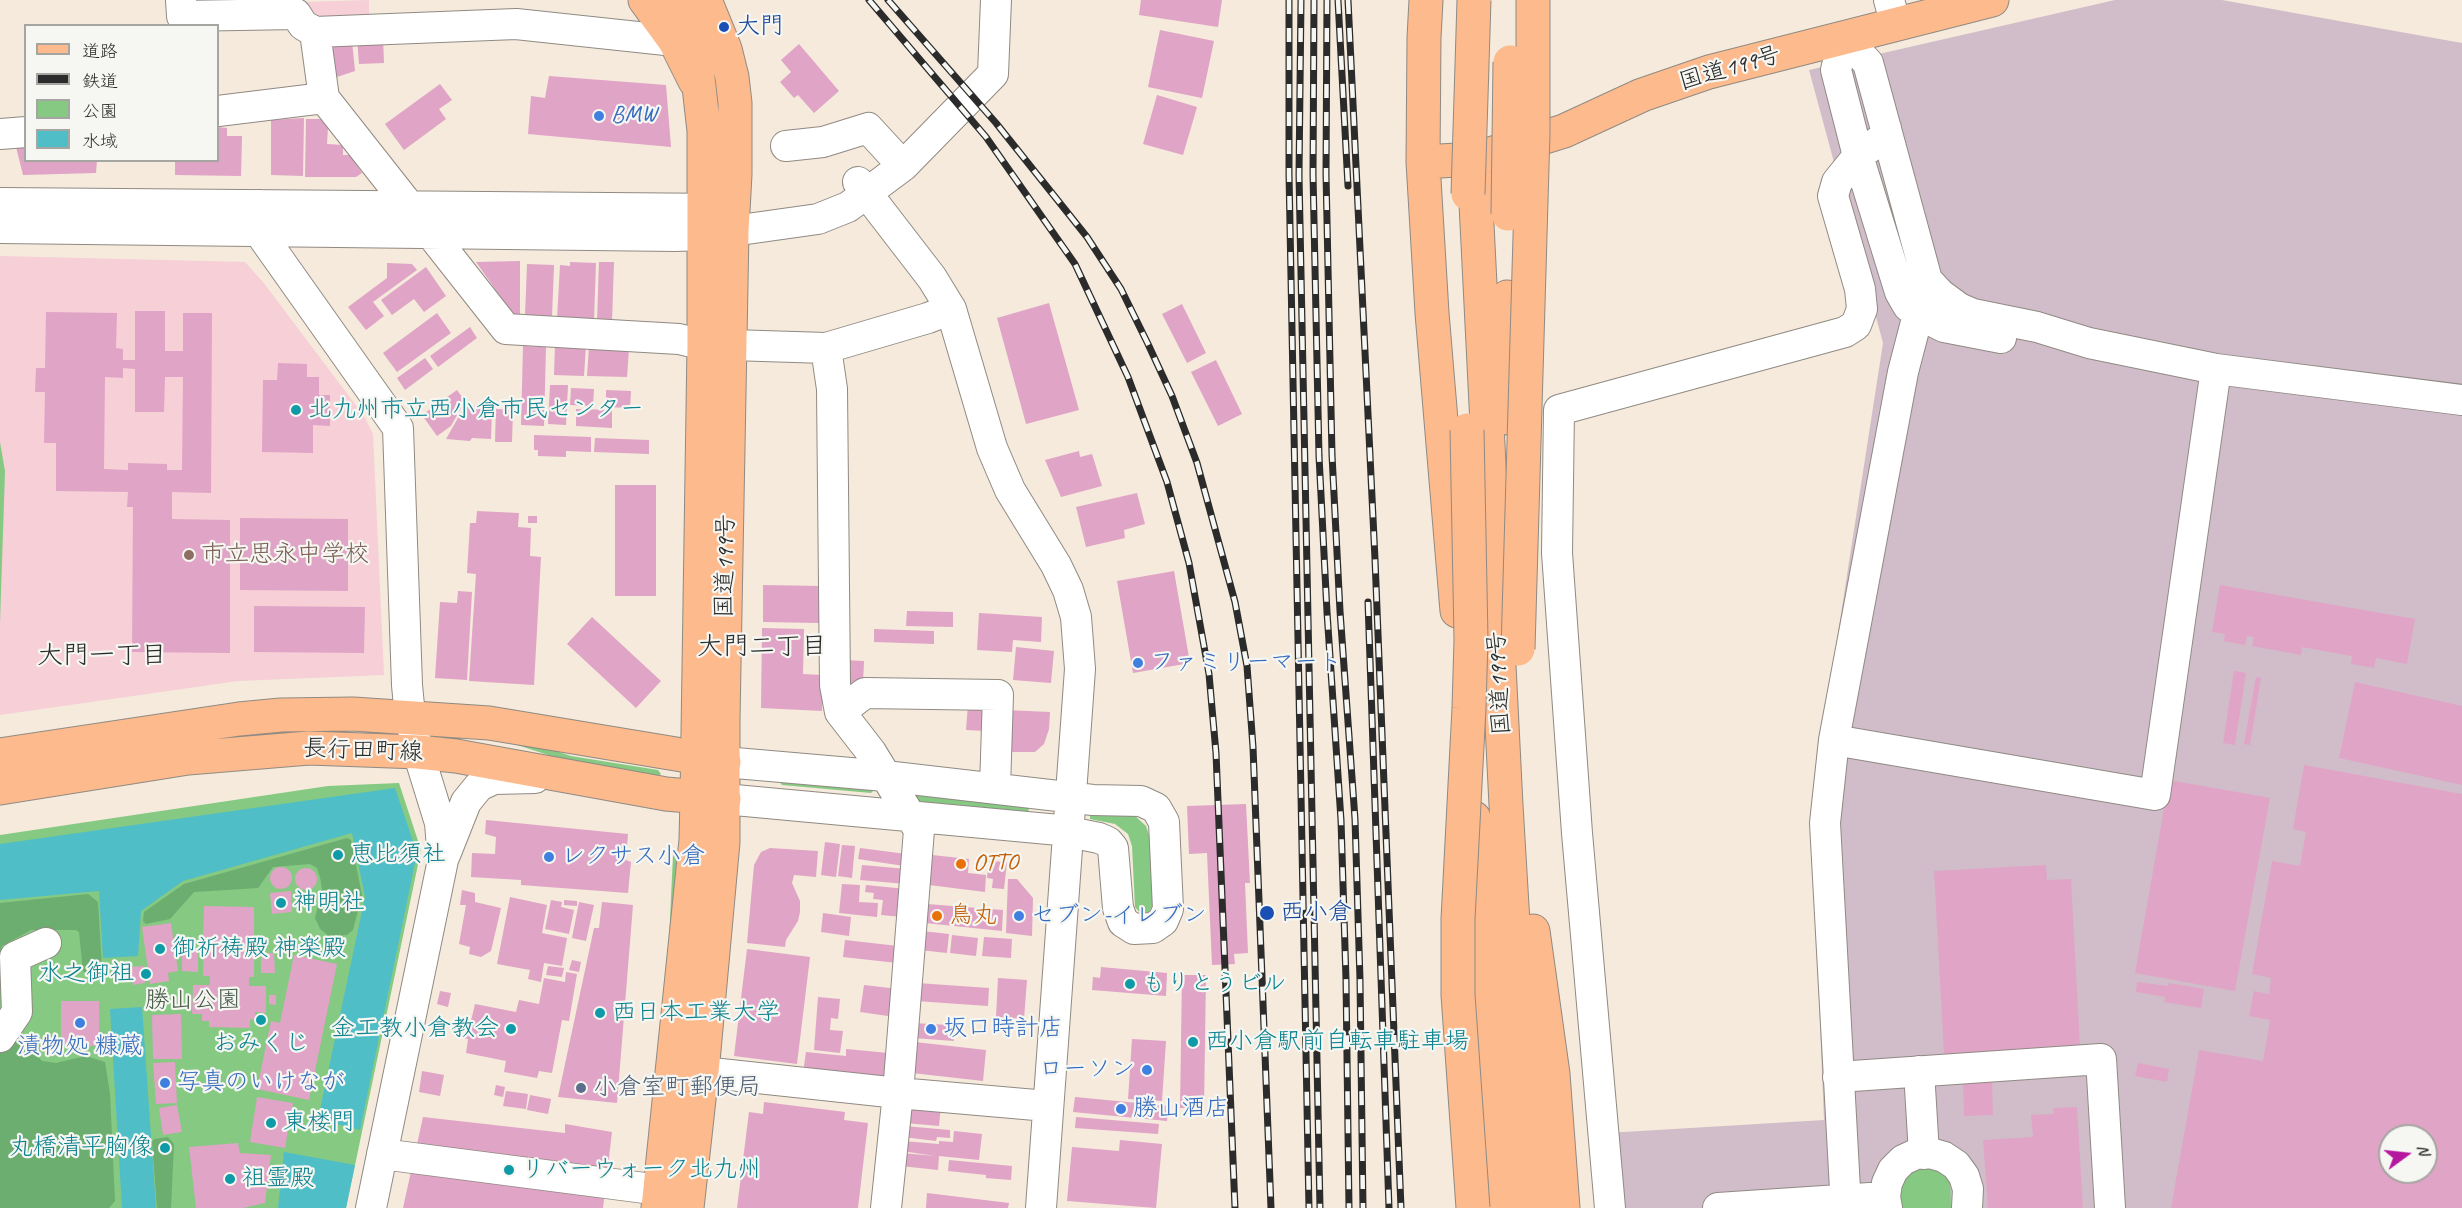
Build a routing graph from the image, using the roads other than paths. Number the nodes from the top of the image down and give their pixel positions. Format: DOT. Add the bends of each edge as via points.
graph roads {
  1 [pos="181,0"];
  2 [pos="645,0"];
  3 [pos="678,0"];
  4 [pos="705,0"];
  5 [pos="996,0"];
  6 [pos="1426,0"];
  7 [pos="1465,0"];
  8 [pos="1476,0"];
  9 [pos="1511,0"];
  10 [pos="1533,0"];
  11 [pos="1992,0"];
  12 [pos="1893,12"];
  13 [pos="315,32"];
  14 [pos="1844,38"];
  15 [pos="675,41"];
  16 [pos="324,98"];
  17 [pos="702,102"];
  18 [pos="219,111"];
  19 [pos="1886,128"];
  20 [pos="24,132"];
  21 [pos="0,134"];
  22 [pos="786,146"];
  23 [pos="1858,156"];
  24 [pos="1474,159"];
  25 [pos="899,160"];
  26 [pos="1423,162"];
  27 [pos="863,188"];
  28 [pos="1468,194"];
  29 [pos="0,203"];
  30 [pos="408,206"];
  31 [pos="259,219"];
  32 [pos="719,221"];
  33 [pos="0,228"];
  34 [pos="429,232"];
  35 [pos="1927,280"];
  36 [pos="951,309"];
  37 [pos="1918,314"];
  38 [pos="2089,343"];
  39 [pos="717,345"];
  40 [pos="826,348"];
  41 [pos="2216,369"];
  42 [pos="2462,400"];
  43 [pos="1518,650"];
  44 [pos="840,712"];
  45 [pos="410,716"];
  46 [pos="1834,740"];
  47 [pos="418,752"];
  48 [pos="0,755"];
  49 [pos="710,760"];
  50 [pos="885,776"];
  51 [pos="565,777"];
  52 [pos="0,788"];
  53 [pos="995,788"];
  54 [pos="1070,797"];
  55 [pos="710,798"];
  56 [pos="909,816"];
  57 [pos="1067,831"];
  58 [pos="443,860"];
  59 [pos="46,944"];
  60 [pos="0,1038"];
  61 [pos="1919,1071"];
  62 [pos="702,1072"];
  63 [pos="1838,1077"];
  64 [pos="898,1093"];
  65 [pos="1047,1106"];
  66 [pos="382,1154"];
  67 [pos="1924,1154"];
  68 [pos="659,1199"];
  69 [pos="1886,1202"];
  70 [pos="1845,1203"];
  71 [pos="371,1208"];
  72 [pos="687,1208"];
  73 [pos="886,1208"];
  74 [pos="1041,1208"];
  75 [pos="1473,1208"];
  76 [pos="1498,1208"];
  77 [pos="1530,1208"];
  78 [pos="1563,1208"];
  79 [pos="1610,1208"];
  80 [pos="1718,1208"];
  81 [pos="1966,1208"];
  82 [pos="2110,1208"];
  1 -- 13 [label="street" via="182,16 296,14 303,25"];
  2 -- 15 [label="main road"];
  3 -- 17 [label="main road, 国道199号" via="695,51"];
  4 -- 32 [label="main road, 国道199号" via="725,49 735,103"];
  5 -- 25 [label="street" via="993,74 961,108"];
  6 -- 26 [label="main road, 国道199号"];
  7 -- 28 [label="main road, bridge"];
  8 -- 24 [label="main road, 国道199号"];
  8 -- 28 [label="main road, bridge"];
  9 -- 43 [label="main road, bridge" via="1508,383"];
  10 -- 43 [label="main road, bridge" via="1533,133"];
  11 -- 12 [label="main road, 国道199号"];
  12 -- 14 [label="main road, 国道199号"];
  13 -- 15 [label="street" via="516,24"];
  13 -- 16 [label="street"];
  14 -- 19 [label="street" via="1868,63"];
  14 -- 23 [label="street" via="1836,70"];
  14 -- 24 [label="main road, 国道199号" via="1709,72 1642,94 1564,131"];
  15 -- 17 [label="main road"];
  16 -- 18 [label="street"];
  16 -- 30 [label="street"];
  17 -- 32 [label="main road, 国道199号"];
  19 -- 23 [label="street" via="1884,137"];
  19 -- 35 [label="street"];
  20 -- 21 [label="street"];
  22 -- 25 [label="street" via="824,142 868,128"];
  23 -- 37 [label="street" via="1900,292"];
  23 -- 79 [label="street" via="1837,182 1833,196 1860,289 1862,309 1856,325 1845,332 1559,410 1557,554"];
  24 -- 26 [label="main road, 国道199号"];
  24 -- 77 [label="main road, 国道199号"];
  25 -- 27 [label="street"];
  26 -- 76 [label="main road, 国道199号" via="1483,923"];
  27 -- 32 [label="street" via="813,205"];
  27 -- 36 [label="street"];
  28 -- 75 [label="main road, bridge" via="1471,640 1458,930 1459,1006"];
  29 -- 31 [label="street"];
  30 -- 31 [label="street"];
  30 -- 32 [label="street"];
  30 -- 34 [label="street"];
  31 -- 33 [label="street"];
  31 -- 34 [label="street"];
  31 -- 45 [label="street" via="398,428"];
  32 -- 34 [label="street"];
  32 -- 39 [label="main road, 国道199号"];
  34 -- 39 [label="street" via="506,329 679,339"];
  35 -- 37 [label="street"];
  35 -- 38 [label="street" via="1940,294 1973,314"];
  36 -- 40 [label="street"];
  36 -- 54 [label="street" via="992,448 1010,490 1056,565 1076,617 1080,669"];
  37 -- 38 [label="street" via="1962,332 2033,342"];
  37 -- 46 [label="street" via="1903,372"];
  38 -- 41 [label="street"];
  39 -- 40 [label="street"];
  39 -- 49 [label="main road, 国道199号" via="723,709"];
  40 -- 44 [label="street" via="832,389 835,685"];
  41 -- 42 [label="street"];
  41 -- 46 [label="street" via="2155,795"];
  43 -- 78 [label="main road" via="1527,883 1553,1074"];
  44 -- 50 [label="street"];
  44 -- 53 [label="street" via="865,693 998,695"];
  45 -- 47 [label="street"];
  45 -- 48 [label="main road, 長行田町線" via="249,718"];
  45 -- 49 [label="main road, 長行田町線" via="489,723"];
  46 -- 63 [label="street" via="1825,823"];
  47 -- 51 [label="main road, 長行田町線" via="509,764"];
  47 -- 52 [label="main road, 長行田町線" via="309,748 252,752 188,758"];
  47 -- 58 [label="street" via="440,823"];
  49 -- 50 [label="street"];
  49 -- 55 [label="main road, 国道199号"];
  50 -- 53 [label="street"];
  50 -- 56 [label="street"];
  51 -- 55 [label="main road, 長行田町線"];
  51 -- 58 [label="street" via="494,779 479,786 466,802"];
  53 -- 54 [label="street"];
  54 -- 57 [label="street"];
  54 -- 57 [label="street" via="1141,801 1156,808 1165,830 1169,900 1163,921 1141,930 1122,922 1113,848 1104,839"];
  55 -- 56 [label="street"];
  55 -- 62 [label="main road, 国道199号" via="723,842"];
  55 -- 68 [label="main road, 国道199号" via="695,852"];
  56 -- 57 [label="street"];
  56 -- 64 [label="street" via="919,830"];
  57 -- 65 [label="street"];
  58 -- 66 [label="street"];
  59 -- 60 [label="street" via="15,957 17,1012"];
  61 -- 63 [label="street"];
  61 -- 67 [label="street"];
  61 -- 82 [label="street" via="2101,1059"];
  62 -- 64 [label="street"];
  62 -- 72 [label="main road, 国道199号"];
  63 -- 70 [label="street"];
  64 -- 65 [label="street"];
  64 -- 73 [label="street"];
  65 -- 74 [label="street"];
  66 -- 68 [label="street"];
  66 -- 71 [label="street"];
  67 -- 69 [label="street" via="1903,1160 1893,1170 1887,1183"];
  67 -- 81 [label="street" via="1944,1157 1956,1165 1968,1189"];
  69 -- 70 [label="street"];
  70 -- 80 [label="street"];
}
